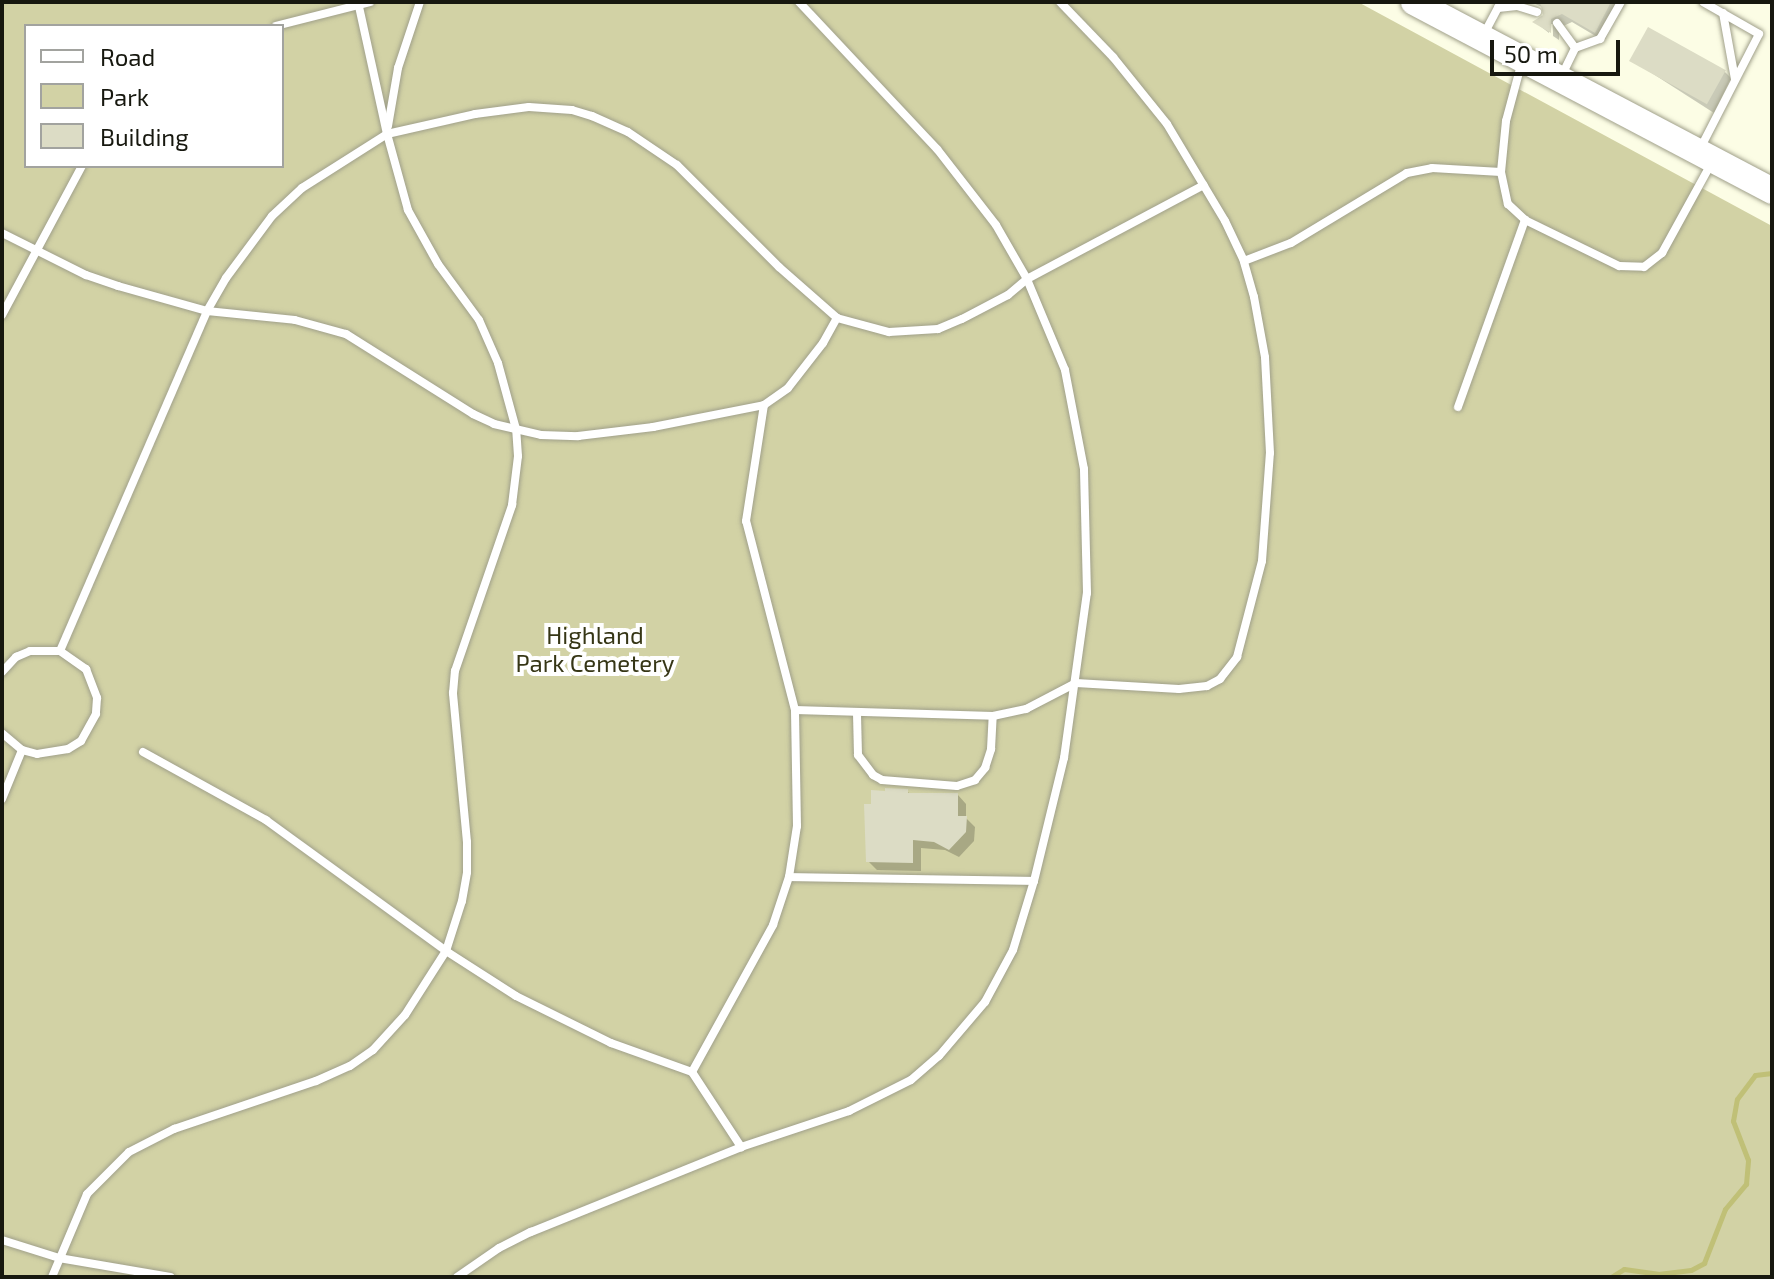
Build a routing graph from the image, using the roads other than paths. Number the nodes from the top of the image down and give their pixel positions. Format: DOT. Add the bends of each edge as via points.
graph roads {
  1 [pos="370,2"];
  2 [pos="420,2"];
  3 [pos="799,2"];
  4 [pos="1060,2"];
  5 [pos="1414,2"];
  6 [pos="1621,2"];
  7 [pos="1703,2"];
  8 [pos="359,3"];
  9 [pos="1500,5"];
  10 [pos="1537,12"];
  11 [pos="1723,13"];
  12 [pos="1557,23"];
  13 [pos="283,24"];
  14 [pos="1481,38"];
  15 [pos="1575,48"];
  16 [pos="1522,60"];
  17 [pos="1560,80"];
  18 [pos="1736,80"];
  19 [pos="387,134"];
  20 [pos="1706,156"];
  21 [pos="81,168"];
  22 [pos="1501,172"];
  23 [pos="1204,185"];
  24 [pos="1772,191"];
  25 [pos="1525,220"];
  26 [pos="2,233"];
  27 [pos="36,251"];
  28 [pos="1244,261"];
  29 [pos="1027,279"];
  30 [pos="207,311"];
  31 [pos="2,315"];
  32 [pos="837,318"];
  33 [pos="764,405"];
  34 [pos="1458,407"];
  35 [pos="516,429"];
  36 [pos="60,651"];
  37 [pos="2,672"];
  38 [pos="1076,683"];
  39 [pos="795,710"];
  40 [pos="857,714"];
  41 [pos="993,716"];
  42 [pos="2,733"];
  43 [pos="22,750"];
  44 [pos="143,752"];
  45 [pos="2,799"];
  46 [pos="789,877"];
  47 [pos="1034,881"];
  48 [pos="446,951"];
  49 [pos="692,1072"];
  50 [pos="741,1147"];
  51 [pos="2,1240"];
  52 [pos="59,1258"];
  53 [pos="52,1277"];
  54 [pos="170,1277"];
  55 [pos="457,1277"];
  1 -- 8 [label="lane"];
  2 -- 19 [label="lane" via="398,68"];
  3 -- 29 [label="lane" via="937,149 996,225"];
  4 -- 23 [label="lane" via="1150,101"];
  5 -- 14 [label="main road"];
  6 -- 15 [label="lane" via="1600,39"];
  7 -- 11 [label="lane"];
  8 -- 13 [label="lane"];
  8 -- 19 [label="lane"];
  9 -- 10 [label="lane"];
  9 -- 14 [label="lane"];
  11 -- 18 [label="lane"];
  11 -- 18 [label="lane" via="1759,34"];
  12 -- 15 [label="lane"];
  14 -- 16 [label="main road"];
  15 -- 17 [label="lane"];
  16 -- 17 [label="main road"];
  16 -- 22 [label="lane" via="1506,121"];
  17 -- 20 [label="main road"];
  18 -- 20 [label="lane"];
  19 -- 30 [label="lane" via="302,188 272,216"];
  19 -- 32 [label="lane" via="529,107 572,110 611,124 677,165"];
  19 -- 35 [label="lane" via="408,210 438,264 479,320 498,363"];
  20 -- 24 [label="main road"];
  20 -- 25 [label="lane" via="1662,253 1644,267 1619,266"];
  21 -- 27 [label="lane"];
  22 -- 25 [label="lane" via="1508,204"];
  22 -- 28 [label="lane" via="1445,168 1407,173 1291,243"];
  23 -- 28 [label="lane"];
  23 -- 29 [label="lane"];
  25 -- 34 [label="lane"];
  26 -- 27 [label="lane"];
  27 -- 30 [label="lane" via="118,286"];
  27 -- 31 [label="lane"];
  28 -- 38 [label="lane" via="1265,357 1270,453 1262,561 1237,657 1220,679 1193,688"];
  29 -- 32 [label="lane" via="1008,295 938,329 889,332"];
  29 -- 38 [label="lane" via="1065,370 1084,469 1087,593"];
  30 -- 35 [label="lane" via="295,320 346,334 462,408"];
  30 -- 36 [label="lane"];
  32 -- 33 [label="lane" via="788,388"];
  33 -- 35 [label="lane" via="578,436"];
  33 -- 39 [label="lane" via="746,521"];
  35 -- 48 [label="lane" via="512,505 455,671 467,872"];
  36 -- 37 [label="lane" via="30,651"];
  36 -- 43 [label="lane" via="86,669 97,698 96,714 81,741 68,749 37,754"];
  38 -- 41 [label="lane" via="1026,709"];
  38 -- 47 [label="lane"];
  39 -- 40 [label="lane"];
  39 -- 46 [label="lane" via="797,826"];
  40 -- 41 [label="lane"];
  40 -- 41 [label="lane" via="858,755 873,775 957,786 975,780 985,768"];
  42 -- 43 [label="lane"];
  43 -- 45 [label="lane"];
  44 -- 48 [label="lane" via="266,820"];
  46 -- 47 [label="lane"];
  46 -- 49 [label="lane" via="773,925"];
  47 -- 50 [label="lane" via="1013,950 994,987 976,1016 926,1069 871,1102"];
  48 -- 49 [label="lane" via="562,1021"];
  48 -- 52 [label="lane" via="405,1015 350,1066 166,1132 129,1152 87,1194"];
  49 -- 50 [label="lane"];
  50 -- 55 [label="lane" via="531,1232"];
  51 -- 52 [label="lane"];
  52 -- 53 [label="lane"];
  52 -- 54 [label="lane"];
}
